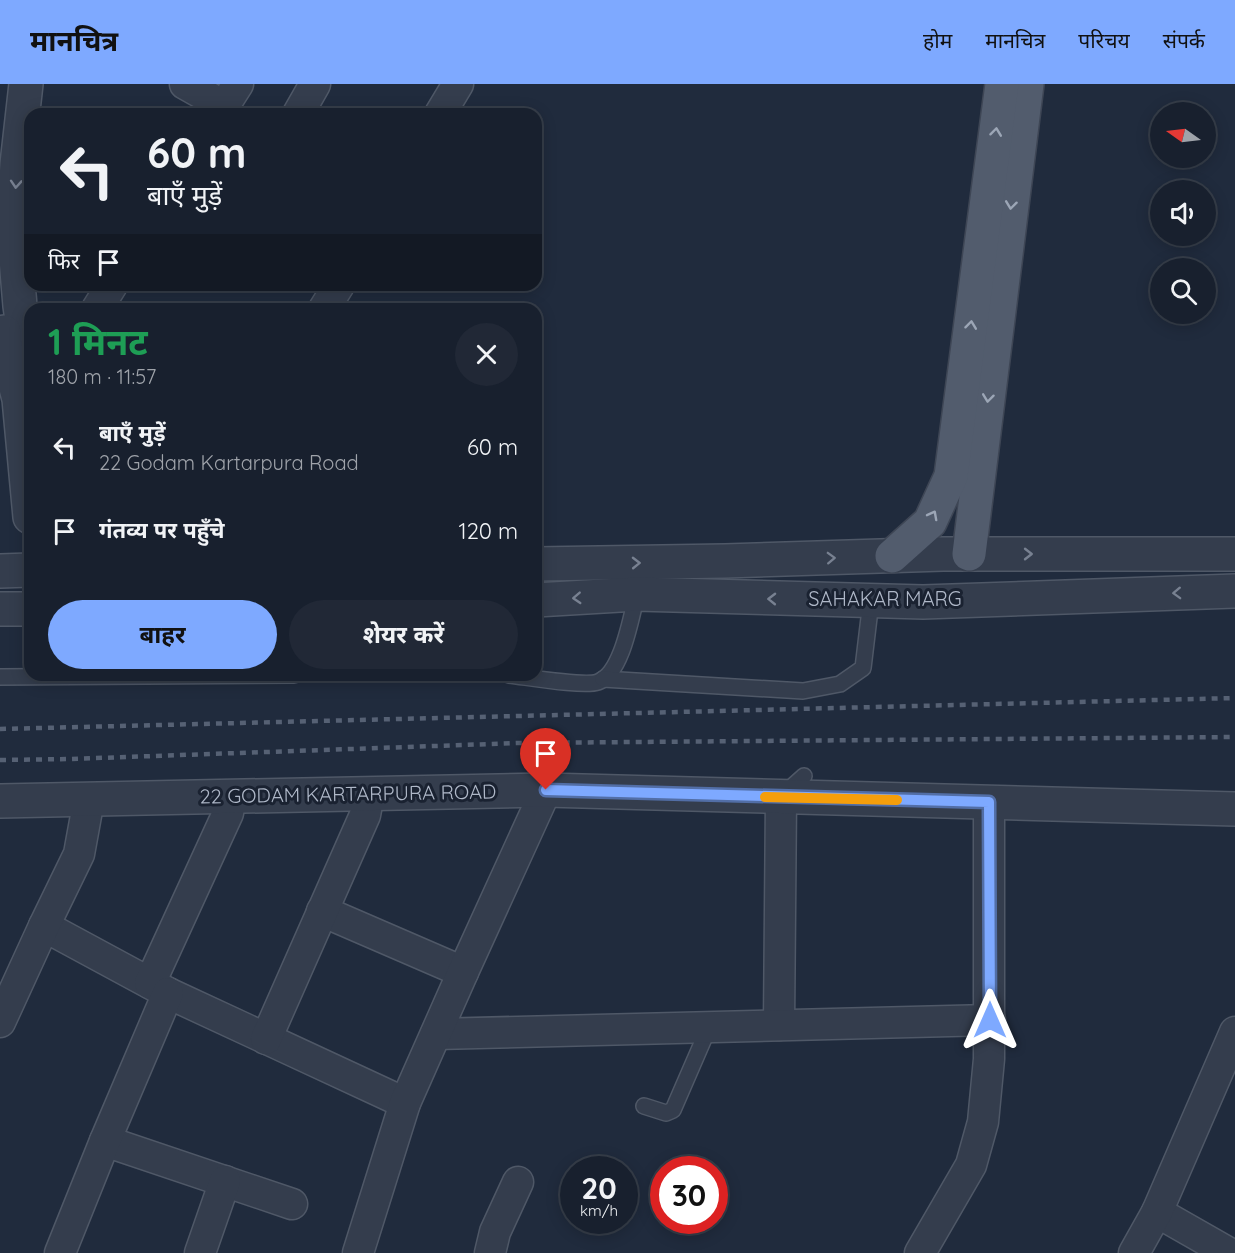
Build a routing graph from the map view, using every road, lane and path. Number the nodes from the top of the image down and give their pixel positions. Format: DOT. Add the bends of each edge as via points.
graph roads {
  1 [pos="3,84"];
  2 [pos="26,84"];
  3 [pos="185,84"];
  4 [pos="315,84"];
  5 [pos="458,84"];
  6 [pos="1002,84"];
  7 [pos="1027,84"];
  8 [pos="230,104"];
  9 [pos="301,108"];
  10 [pos="444,108"];
  11 [pos="7,137"];
  12 [pos="0,277"];
  13 [pos="15,346"];
  14 [pos="24,453"];
  15 [pos="969,554"];
  16 [pos="1235,554"];
  17 [pos="892,556"];
  18 [pos="542,564"];
  19 [pos="24,570"];
  20 [pos="0,571"];
  21 [pos="1235,591"];
  22 [pos="636,594"];
  23 [pos="542,600"];
  24 [pos="871,601"];
  25 [pos="0,609"];
  26 [pos="24,609"];
  27 [pos="0,677"];
  28 [pos="24,677"];
  29 [pos="542,678"];
  30 [pos="603,679"];
  31 [pos="792,787"];
  32 [pos="546,790"];
  33 [pos="369,794"];
  34 [pos="231,796"];
  35 [pos="89,799"];
  36 [pos="0,801"];
  37 [pos="989,802"];
  38 [pos="1235,809"];
  39 [pos="322,911"];
  40 [pos="44,926"];
  41 [pos="463,972"];
  42 [pos="159,988"];
  43 [pos="990,1020"];
  44 [pos="0,1022"];
  45 [pos="779,1025"];
  46 [pos="709,1027"];
  47 [pos="1235,1032"];
  48 [pos="436,1034"];
  49 [pos="266,1039"];
  50 [pos="405,1103"];
  51 [pos="644,1106"];
  52 [pos="105,1142"];
  53 [pos="225,1181"];
  54 [pos="518,1182"];
  55 [pos="292,1204"];
  56 [pos="1157,1212"];
  57 [pos="60,1253"];
  58 [pos="200,1253"];
  59 [pos="358,1253"];
  60 [pos="490,1253"];
  61 [pos="920,1253"];
  62 [pos="1134,1253"];
  63 [pos="1229,1253"];
  1 -- 11 [label="street"];
  2 -- 11 [label="street"];
  3 -- 8 [label="street"];
  4 -- 9 [label="street"];
  5 -- 10 [label="street"];
  17 -- 6 [label="main road, one-way" via="930,522 951,476"];
  7 -- 15 [label="main road, one-way"];
  11 -- 13 [label="street, one-way" via="20,306"];
  12 -- 13 [label="street"];
  13 -- 14 [label="street"];
  15 -- 16 [label="street, SAHAKAR MARG, one-way"];
  15 -- 17 [label="street, SAHAKAR MARG"];
  18 -- 17 [label="street, SAHAKAR MARG, one-way"];
  19 -- 20 [label="street"];
  21 -- 24 [label="street, SAHAKAR MARG, one-way"];
  22 -- 23 [label="street, SAHAKAR MARG, one-way"];
  24 -- 22 [label="street, SAHAKAR MARG, one-way"];
  22 -- 30 [label="lane" via="620,655"];
  24 -- 30 [label="lane" via="863,668 840,684 804,691"];
  25 -- 26 [label="street"];
  27 -- 28 [label="lane"];
  29 -- 30 [label="lane" via="588,683"];
  31 -- 32 [label="street, 22 GODAM KARTARPURA ROAD"];
  31 -- 37 [label="street, 22 GODAM KARTARPURA ROAD"];
  31 -- 45 [label="street"];
  32 -- 33 [label="street, 22 GODAM KARTARPURA ROAD"];
  32 -- 41 [label="street"];
  33 -- 34 [label="street, 22 GODAM KARTARPURA ROAD"];
  33 -- 39 [label="street" via="365,815"];
  34 -- 35 [label="street, 22 GODAM KARTARPURA ROAD"];
  34 -- 42 [label="street" via="228,813"];
  35 -- 36 [label="street, 22 GODAM KARTARPURA ROAD"];
  35 -- 40 [label="street" via="79,854"];
  37 -- 38 [label="street, 22 GODAM KARTARPURA ROAD"];
  37 -- 43 [label="street"];
  39 -- 41 [label="street"];
  39 -- 49 [label="street"];
  40 -- 42 [label="street"];
  40 -- 44 [label="street"];
  41 -- 48 [label="street"];
  42 -- 49 [label="street"];
  42 -- 52 [label="street"];
  43 -- 45 [label="street"];
  43 -- 61 [label="street" via="984,1122 971,1165"];
  45 -- 46 [label="street"];
  46 -- 48 [label="street"];
  46 -- 51 [label="lane" via="673,1110 666,1113"];
  47 -- 56 [label="street"];
  48 -- 50 [label="street"];
  49 -- 50 [label="street"];
  50 -- 59 [label="street"];
  52 -- 53 [label="street"];
  52 -- 57 [label="street"];
  53 -- 55 [label="street"];
  53 -- 58 [label="street"];
  54 -- 60 [label="street" via="495,1232"];
  56 -- 62 [label="street"];
  56 -- 63 [label="street"];
}
